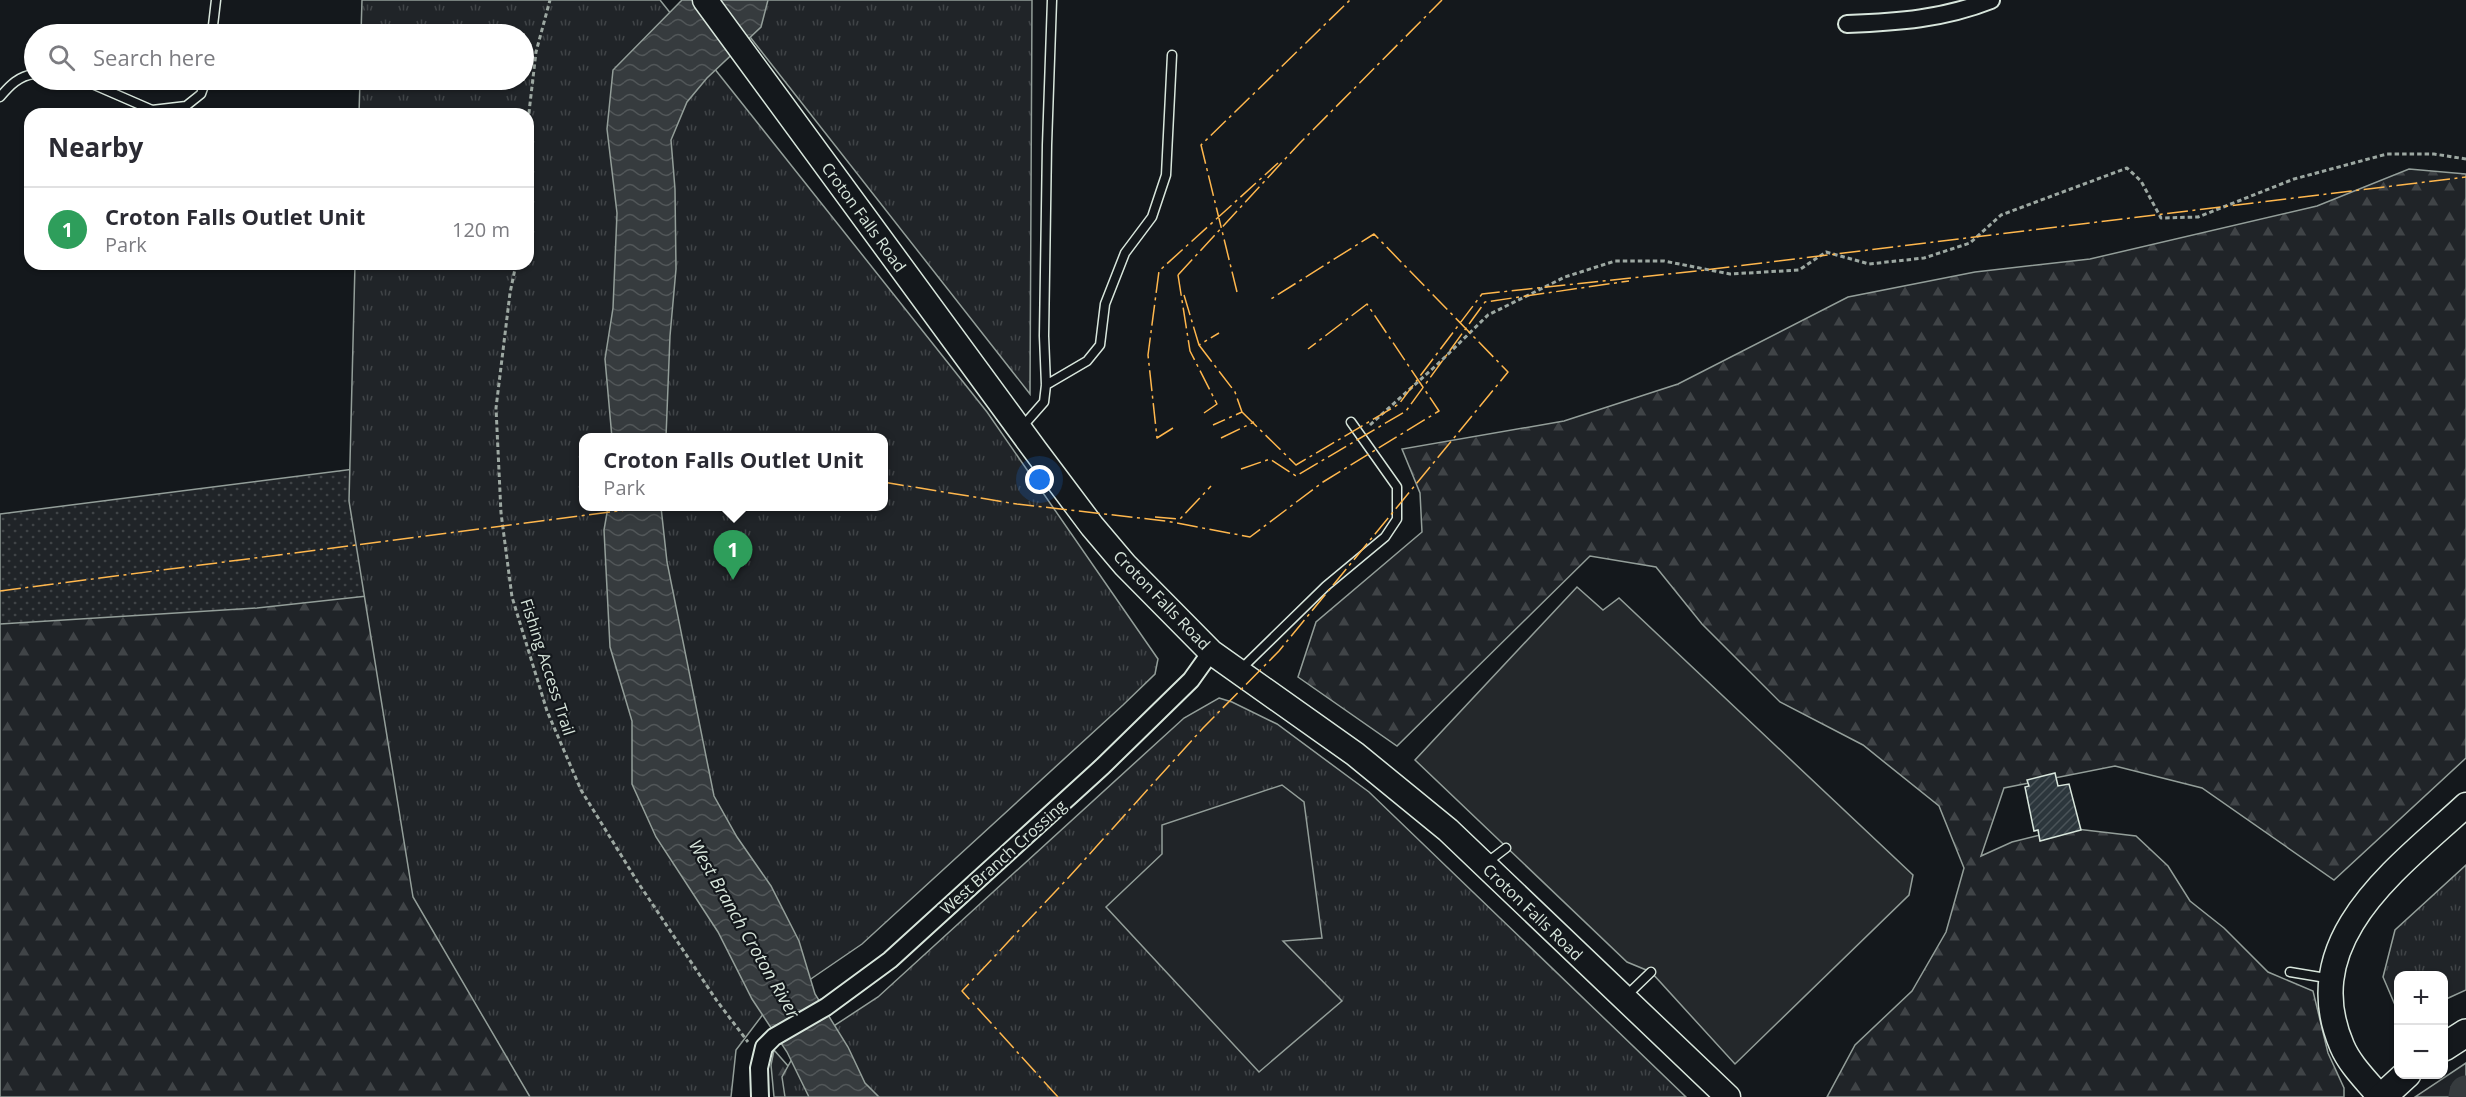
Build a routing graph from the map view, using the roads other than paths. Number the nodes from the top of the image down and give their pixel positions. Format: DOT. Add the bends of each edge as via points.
graph roads {
  1 [pos="216,0"];
  2 [pos="705,0"];
  3 [pos="1052,0"];
  4 [pos="1992,0"];
  5 [pos="213,24"];
  6 [pos="1847,24"];
  7 [pos="1172,55"];
  8 [pos="24,76"];
  9 [pos="109,90"];
  10 [pos="202,90"];
  11 [pos="0,97"];
  12 [pos="145,108"];
  13 [pos="174,108"];
  14 [pos="1046,385"];
  15 [pos="1351,422"];
  16 [pos="1020,430"];
  17 [pos="1211,652"];
  18 [pos="1238,671"];
  19 [pos="2466,805"];
  20 [pos="1506,848"];
  21 [pos="1485,865"];
  22 [pos="1651,972"];
  23 [pos="2290,972"];
  24 [pos="2332,979"];
  25 [pos="1625,997"];
  26 [pos="2401,1079"];
  27 [pos="760,1097"];
  28 [pos="1728,1097"];
  29 [pos="2381,1097"];
  1 -- 5 [label="lane"];
  2 -- 16 [label="street, Croton Falls Road"];
  3 -- 14 [label="lane"];
  4 -- 6 [label="street" via="1936,17"];
  7 -- 14 [label="lane" via="1166,175 1152,218 1125,252 1104,304 1100,345 1087,361"];
  8 -- 11 [label="lane"];
  9 -- 12 [label="lane"];
  10 -- 13 [label="lane" via="186,106"];
  14 -- 16 [label="lane" via="1044,402"];
  15 -- 18 [label="lane" via="1397,487 1397,519 1385,537 1326,586"];
  16 -- 17 [label="street, Croton Falls Road" via="1125,565"];
  17 -- 18 [label="street, Croton Falls Road"];
  17 -- 27 [label="street, West Branch Crossing" via="1191,680 1103,766 890,960 764,1047 760,1057"];
  18 -- 21 [label="street, Croton Falls Road" via="1364,761"];
  19 -- 24 [label="street" via="2366,902 2341,942"];
  20 -- 21 [label="lane"];
  21 -- 25 [label="street, Croton Falls Road"];
  22 -- 25 [label="lane"];
  23 -- 24 [label="lane"];
  24 -- 29 [label="street" via="2332,1007 2343,1048"];
  25 -- 28 [label="street, Croton Falls Road"];
  26 -- 29 [label="main road"];
}
